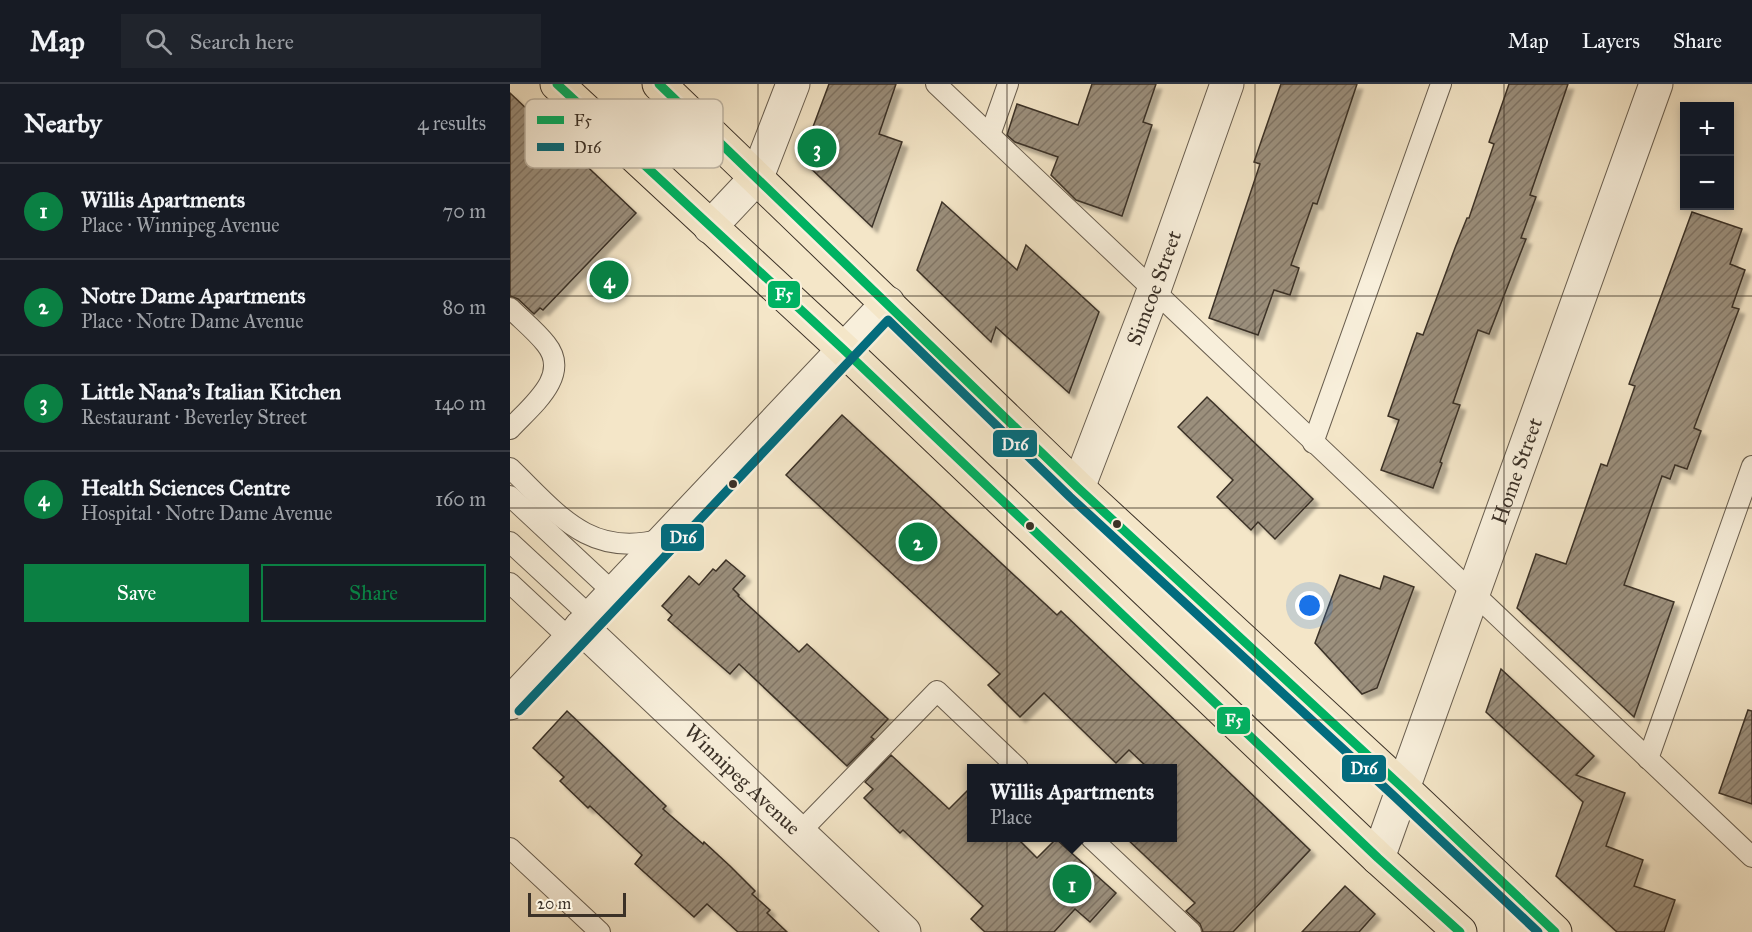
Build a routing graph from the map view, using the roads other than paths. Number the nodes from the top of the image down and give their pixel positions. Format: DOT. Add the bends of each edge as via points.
graph roads {
  1 [pos="557,84"];
  2 [pos="659,84"];
  3 [pos="793,84"];
  4 [pos="936,84"];
  5 [pos="1008,84"];
  6 [pos="1227,84"];
  7 [pos="1441,84"];
  8 [pos="1656,84"];
  9 [pos="573,99"];
  10 [pos="675,99"];
  11 [pos="990,135"];
  12 [pos="723,145"];
  13 [pos="647,168"];
  14 [pos="757,177"];
  15 [pos="710,227"];
  16 [pos="1154,290"];
  17 [pos="888,303"];
  18 [pos="510,308"];
  19 [pos="843,349"];
  20 [pos="510,429"];
  21 [pos="1313,443"];
  22 [pos="1752,465"];
  23 [pos="510,468"];
  24 [pos="1078,488"];
  25 [pos="510,496"];
  26 [pos="664,539"];
  27 [pos="510,542"];
  28 [pos="510,583"];
  29 [pos="1473,592"];
  30 [pos="614,593"];
  31 [pos="581,628"];
  32 [pos="510,703"];
  33 [pos="1648,759"];
  34 [pos="1014,764"];
  35 [pos="1403,788"];
  36 [pos="799,833"];
  37 [pos="1096,842"];
  38 [pos="510,848"];
  39 [pos="1752,857"];
  40 [pos="1378,858"];
  41 [pos="600,932"];
  42 [pos="904,932"];
  43 [pos="1191,932"];
  44 [pos="1460,932"];
  45 [pos="1555,932"];
  1 -- 9 [label="main road"];
  2 -- 10 [label="main road"];
  3 -- 14 [label="street"];
  4 -- 11 [label="lane"];
  5 -- 11 [label="lane"];
  6 -- 16 [label="street, Simcoe Street"];
  7 -- 21 [label="lane"];
  8 -- 29 [label="street, Home Street"];
  11 -- 16 [label="lane"];
  12 -- 14 [label="main road"];
  13 -- 15 [label="main road"];
  14 -- 15 [label="street"];
  14 -- 17 [label="main road"];
  15 -- 19 [label="main road"];
  16 -- 21 [label="lane"];
  16 -- 24 [label="street, Simcoe Street"];
  17 -- 19 [label="street"];
  17 -- 24 [label="main road"];
  18 -- 20 [label="lane" via="547,345 553,356 554,372 550,384"];
  19 -- 26 [label="street"];
  19 -- 40 [label="main road"];
  21 -- 29 [label="lane"];
  22 -- 33 [label="lane"];
  23 -- 26 [label="lane" via="586,535 623,544"];
  24 -- 35 [label="main road"];
  25 -- 30 [label="lane"];
  26 -- 30 [label="street"];
  27 -- 31 [label="lane"];
  28 -- 31 [label="lane"];
  29 -- 33 [label="lane"];
  29 -- 35 [label="street, Home Street"];
  30 -- 31 [label="street"];
  31 -- 32 [label="street"];
  31 -- 36 [label="street, Winnipeg Avenue"];
  33 -- 39 [label="lane"];
  34 -- 36 [label="lane" via="937,691"];
  35 -- 40 [label="street, Home Street"];
  35 -- 45 [label="main road"];
  36 -- 42 [label="street, Winnipeg Avenue"];
  37 -- 43 [label="lane"];
  38 -- 41 [label="lane"];
  40 -- 44 [label="main road"];
}
